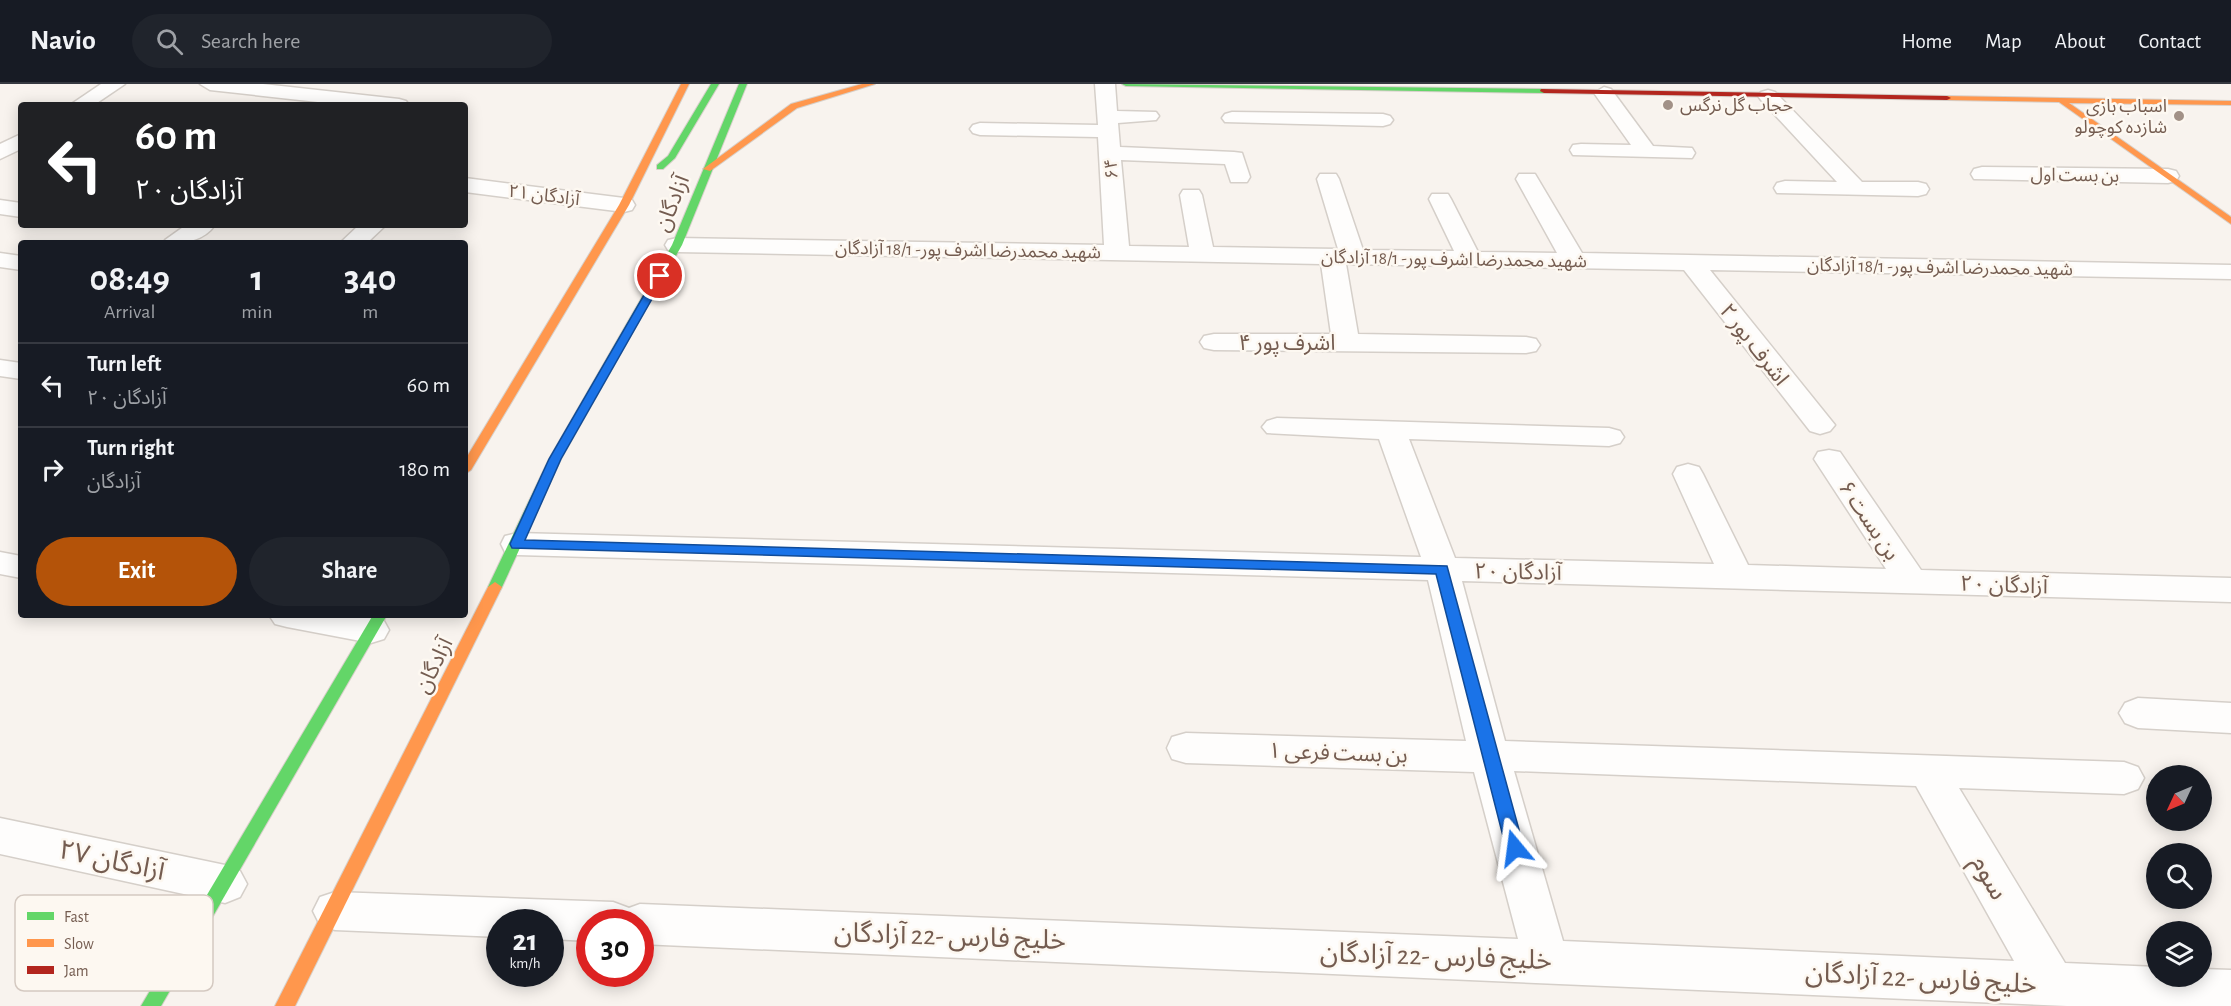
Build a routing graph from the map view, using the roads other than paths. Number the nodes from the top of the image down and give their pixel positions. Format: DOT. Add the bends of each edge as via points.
graph roads {
  1 [pos="115,84"];
  2 [pos="210,84"];
  3 [pos="685,84"];
  4 [pos="715,84"];
  5 [pos="743,84"];
  6 [pos="872,84"];
  7 [pos="1105,84"];
  8 [pos="1126,84"];
  9 [pos="1313,87"];
  10 [pos="1604,93"];
  11 [pos="1768,96"];
  12 [pos="85,102"];
  13 [pos="372,102"];
  14 [pos="2063,102"];
  15 [pos="2231,103"];
  16 [pos="1149,116"];
  17 [pos="1232,118"];
  18 [pos="1326,120"];
  19 [pos="1383,120"];
  20 [pos="0,126"];
  21 [pos="18,129"];
  22 [pos="979,131"];
  23 [pos="1109,134"];
  24 [pos="18,142"];
  25 [pos="1581,150"];
  26 [pos="1647,152"];
  27 [pos="0,153"];
  28 [pos="1684,153"];
  29 [pos="707,169"];
  30 [pos="1982,174"];
  31 [pos="2168,176"];
  32 [pos="1239,177"];
  33 [pos="1328,179"];
  34 [pos="1527,179"];
  35 [pos="468,185"];
  36 [pos="1785,188"];
  37 [pos="1856,189"];
  38 [pos="1918,189"];
  39 [pos="1191,195"];
  40 [pos="627,197"];
  41 [pos="1440,199"];
  42 [pos="0,207"];
  43 [pos="18,210"];
  44 [pos="2231,221"];
  45 [pos="198,228"];
  46 [pos="370,228"];
  47 [pos="177,240"];
  48 [pos="356,240"];
  49 [pos="677,245"];
  50 [pos="1117,253"];
  51 [pos="1202,254"];
  52 [pos="1342,257"];
  53 [pos="1470,259"];
  54 [pos="0,260"];
  55 [pos="1574,261"];
  56 [pos="18,263"];
  57 [pos="1691,263"];
  58 [pos="2231,272"];
  59 [pos="1214,342"];
  60 [pos="1346,342"];
  61 [pos="1526,345"];
  62 [pos="0,368"];
  63 [pos="18,371"];
  64 [pos="1820,425"];
  65 [pos="1277,427"];
  66 [pos="1391,430"];
  67 [pos="1609,437"];
  68 [pos="473,442"];
  69 [pos="1829,459"];
  70 [pos="468,460"];
  71 [pos="1688,474"];
  72 [pos="517,544"];
  73 [pos="0,563"];
  74 [pos="18,566"];
  75 [pos="1442,569"];
  76 [pos="1737,577"];
  77 [pos="1911,581"];
  78 [pos="2231,590"];
  79 [pos="320,618"];
  80 [pos="375,623"];
  81 [pos="2138,713"];
  82 [pos="2231,718"];
  83 [pos="1186,748"];
  84 [pos="1490,757"];
  85 [pos="1928,771"];
  86 [pos="2124,778"];
  87 [pos="0,836"];
  88 [pos="225,884"];
  89 [pos="213,904"];
  90 [pos="335,911"];
  91 [pos="576,921"];
  92 [pos="654,925"];
  93 [pos="1546,961"];
  94 [pos="2052,984"];
  95 [pos="160,991"];
  96 [pos="2231,992"];
  97 [pos="151,1006"];
  98 [pos="285,1006"];
  1 -- 12 [label="street"];
  2 -- 13 [label="street"];
  3 -- 40 [label="main road, آزادگان"];
  4 -- 40 [label="main road" via="671,158"];
  5 -- 29 [label="main road, آزادگان"];
  6 -- 29 [label="main road" via="794,106"];
  7 -- 23 [label="street, ۶۴"];
  8 -- 9 [label="main road"];
  9 -- 10 [label="main road"];
  9 -- 18 [label="street"];
  10 -- 11 [label="main road"];
  10 -- 26 [label="street"];
  11 -- 14 [label="main road"];
  11 -- 37 [label="street"];
  14 -- 15 [label="main road"];
  14 -- 31 [label="main road"];
  16 -- 23 [label="street"];
  17 -- 18 [label="street"];
  18 -- 19 [label="street"];
  20 -- 21 [label="street"];
  22 -- 23 [label="street"];
  23 -- 32 [label="street" via="1234,158"];
  23 -- 50 [label="street, ۶۴"];
  24 -- 27 [label="street"];
  25 -- 26 [label="street"];
  26 -- 28 [label="street"];
  29 -- 49 [label="main road, آزادگان"];
  30 -- 31 [label="street, بن بست اول"];
  31 -- 44 [label="main road"];
  33 -- 52 [label="street, ۴ اشرف پور"];
  34 -- 55 [label="street"];
  35 -- 40 [label="street, ۲۱ آزادگان"];
  36 -- 37 [label="street"];
  37 -- 38 [label="street"];
  39 -- 51 [label="street"];
  40 -- 68 [label="main road, آزادگان"];
  41 -- 53 [label="street"];
  42 -- 43 [label="street"];
  45 -- 47 [label="street"];
  46 -- 48 [label="street"];
  49 -- 50 [label="street, شهید محمدرضا اشرف پور- 18/1 آزادگان"];
  49 -- 72 [label="main road, آزادگان" via="555,459"];
  50 -- 51 [label="street, شهید محمدرضا اشرف پور- 18/1 آزادگان"];
  51 -- 52 [label="street, شهید محمدرضا اشرف پور- 18/1 آزادگان"];
  52 -- 53 [label="street, شهید محمدرضا اشرف پور- 18/1 آزادگان"];
  52 -- 60 [label="street, ۴ اشرف پور"];
  53 -- 55 [label="street, شهید محمدرضا اشرف پور- 18/1 آزادگان"];
  54 -- 56 [label="street"];
  55 -- 57 [label="street, شهید محمدرضا اشرف پور- 18/1 آزادگان"];
  57 -- 58 [label="street, شهید محمدرضا اشرف پور- 18/1 آزادگان"];
  57 -- 64 [label="street, ۲ اشرف پور"];
  59 -- 60 [label="street, ۴ اشرف پور"];
  60 -- 61 [label="street"];
  62 -- 63 [label="street"];
  65 -- 66 [label="street"];
  66 -- 67 [label="street"];
  66 -- 75 [label="street"];
  68 -- 70 [label="main road, آزادگان"];
  69 -- 77 [label="street, بن بست ۶"];
  71 -- 76 [label="street"];
  72 -- 75 [label="street, ۲۰ آزادگان"];
  72 -- 90 [label="main road, آزادگان"];
  73 -- 74 [label="street"];
  75 -- 76 [label="street, ۲۰ آزادگان"];
  75 -- 84 [label="street"];
  76 -- 77 [label="street, ۲۰ آزادگان"];
  77 -- 78 [label="street, ۲۰ آزادگان"];
  79 -- 80 [label="street"];
  80 -- 88 [label="main road"];
  81 -- 82 [label="street"];
  83 -- 84 [label="street, بن بست فرعی ۱"];
  84 -- 85 [label="street, بن بست فرعی ۱" via="1526,755"];
  84 -- 93 [label="street"];
  85 -- 86 [label="street, بن بست فرعی ۱"];
  85 -- 94 [label="street, سوم"];
  87 -- 88 [label="street, ۲۷ آزادگان"];
  88 -- 89 [label="main road"];
  90 -- 91 [label="street"];
  90 -- 98 [label="main road, آزادگان"];
  92 -- 93 [label="street, خلیج فارس -22 آزادگان"];
  93 -- 94 [label="street, خلیج فارس -22 آزادگان"];
  94 -- 96 [label="street, خلیج فارس -22 آزادگان"];
  95 -- 97 [label="main road"];
}
